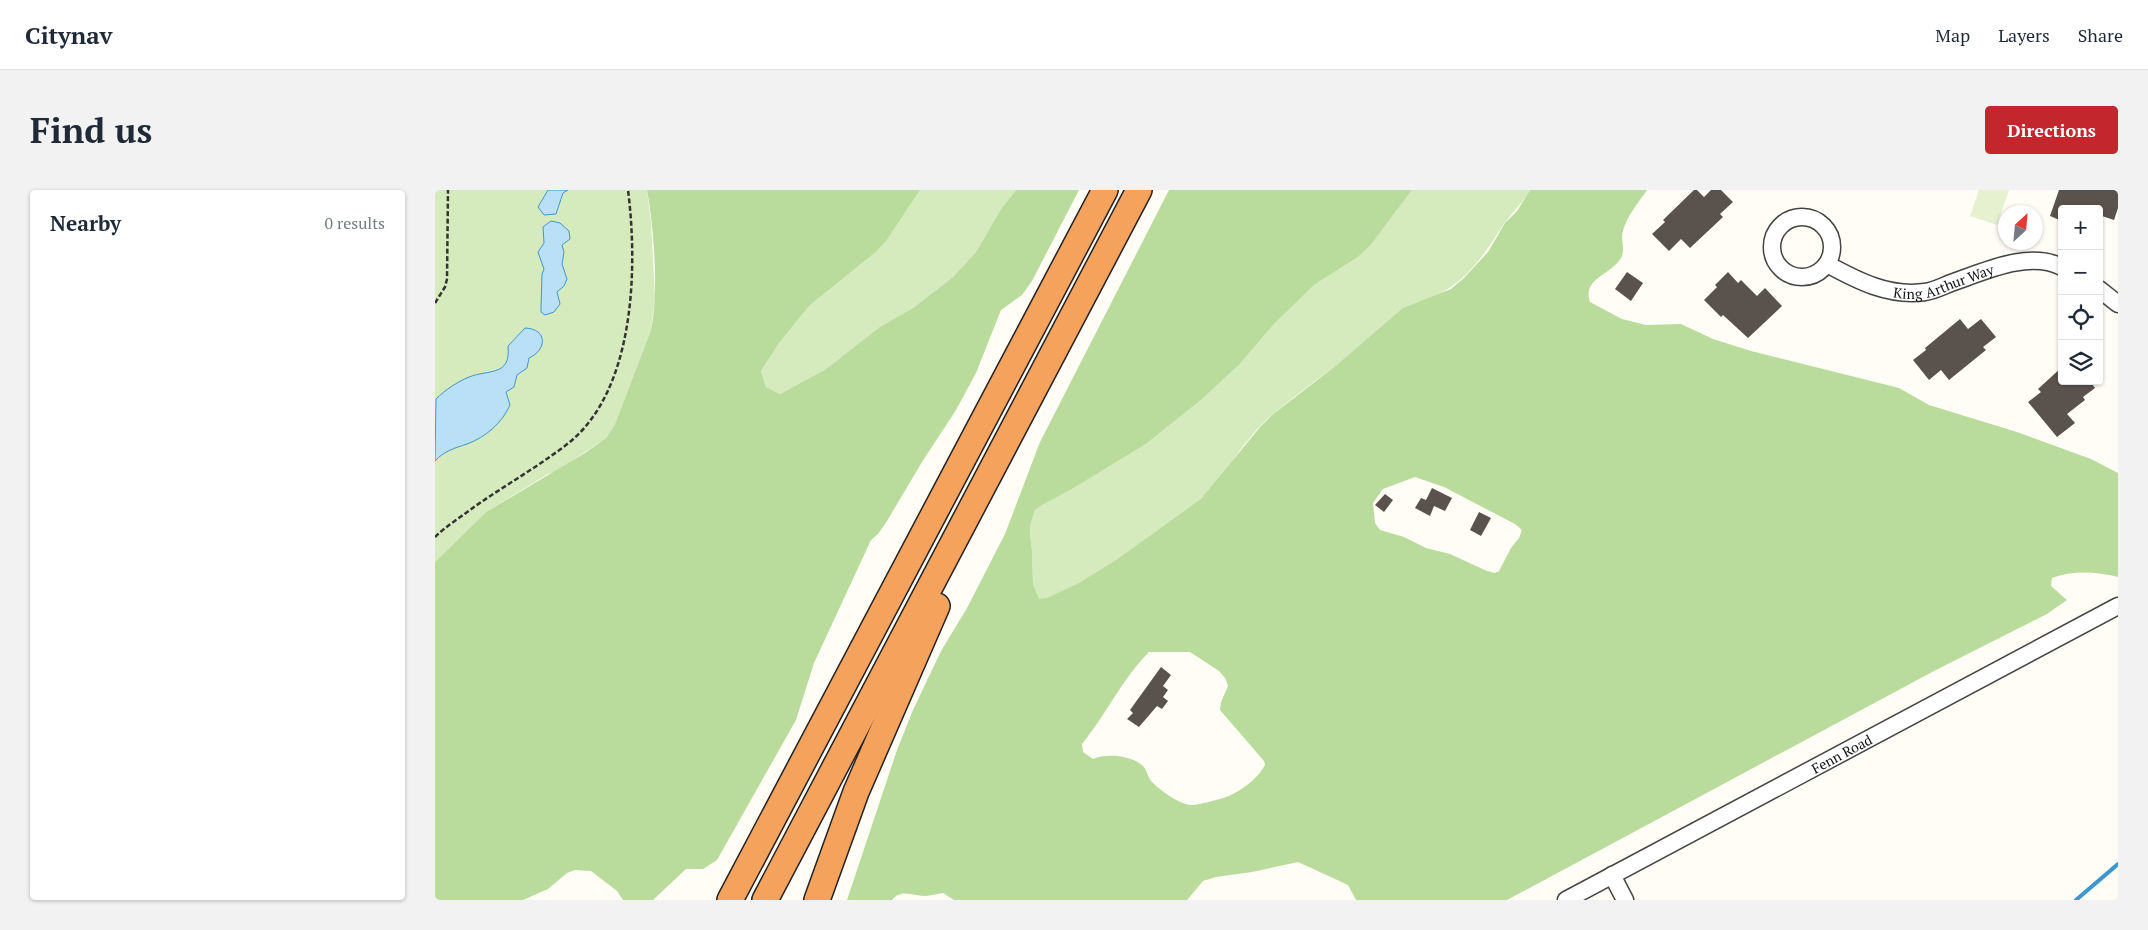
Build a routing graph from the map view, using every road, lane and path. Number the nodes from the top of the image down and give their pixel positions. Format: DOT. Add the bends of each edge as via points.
graph roads {
  1 [pos="448,190"];
  2 [pos="628,190"];
  3 [pos="1105,190"];
  4 [pos="1139,190"];
  5 [pos="1827,264"];
  6 [pos="2058,265"];
  7 [pos="2103,293"];
  8 [pos="435,303"];
  9 [pos="2118,304"];
  10 [pos="1038,382"];
  11 [pos="435,537"];
  12 [pos="2118,606"];
  13 [pos="747,869"];
  14 [pos="1612,875"];
  15 [pos="722,900"];
  16 [pos="730,900"];
  17 [pos="765,900"];
  18 [pos="817,900"];
  19 [pos="1566,900"];
  20 [pos="1625,900"];
  1 -- 8 [label="path" via="447,279"];
  2 -- 11 [label="path" via="629,316 620,360 595,416 565,446"];
  3 -- 13 [label="highway"];
  4 -- 10 [label="highway"];
  5 -- 6 [label="street, King Arthur Way" via="1861,283 1896,293 1926,292 2000,265 2024,261"];
  7 -- 9 [label="street"];
  10 -- 17 [label="highway"];
  10 -- 18 [label="highway" via="1015,450 952,575 866,768"];
  12 -- 14 [label="street, Fenn Road"];
  13 -- 15 [label="highway"];
  13 -- 16 [label="highway"];
  14 -- 19 [label="street, Fenn Road"];
  14 -- 20 [label="street"];
}
